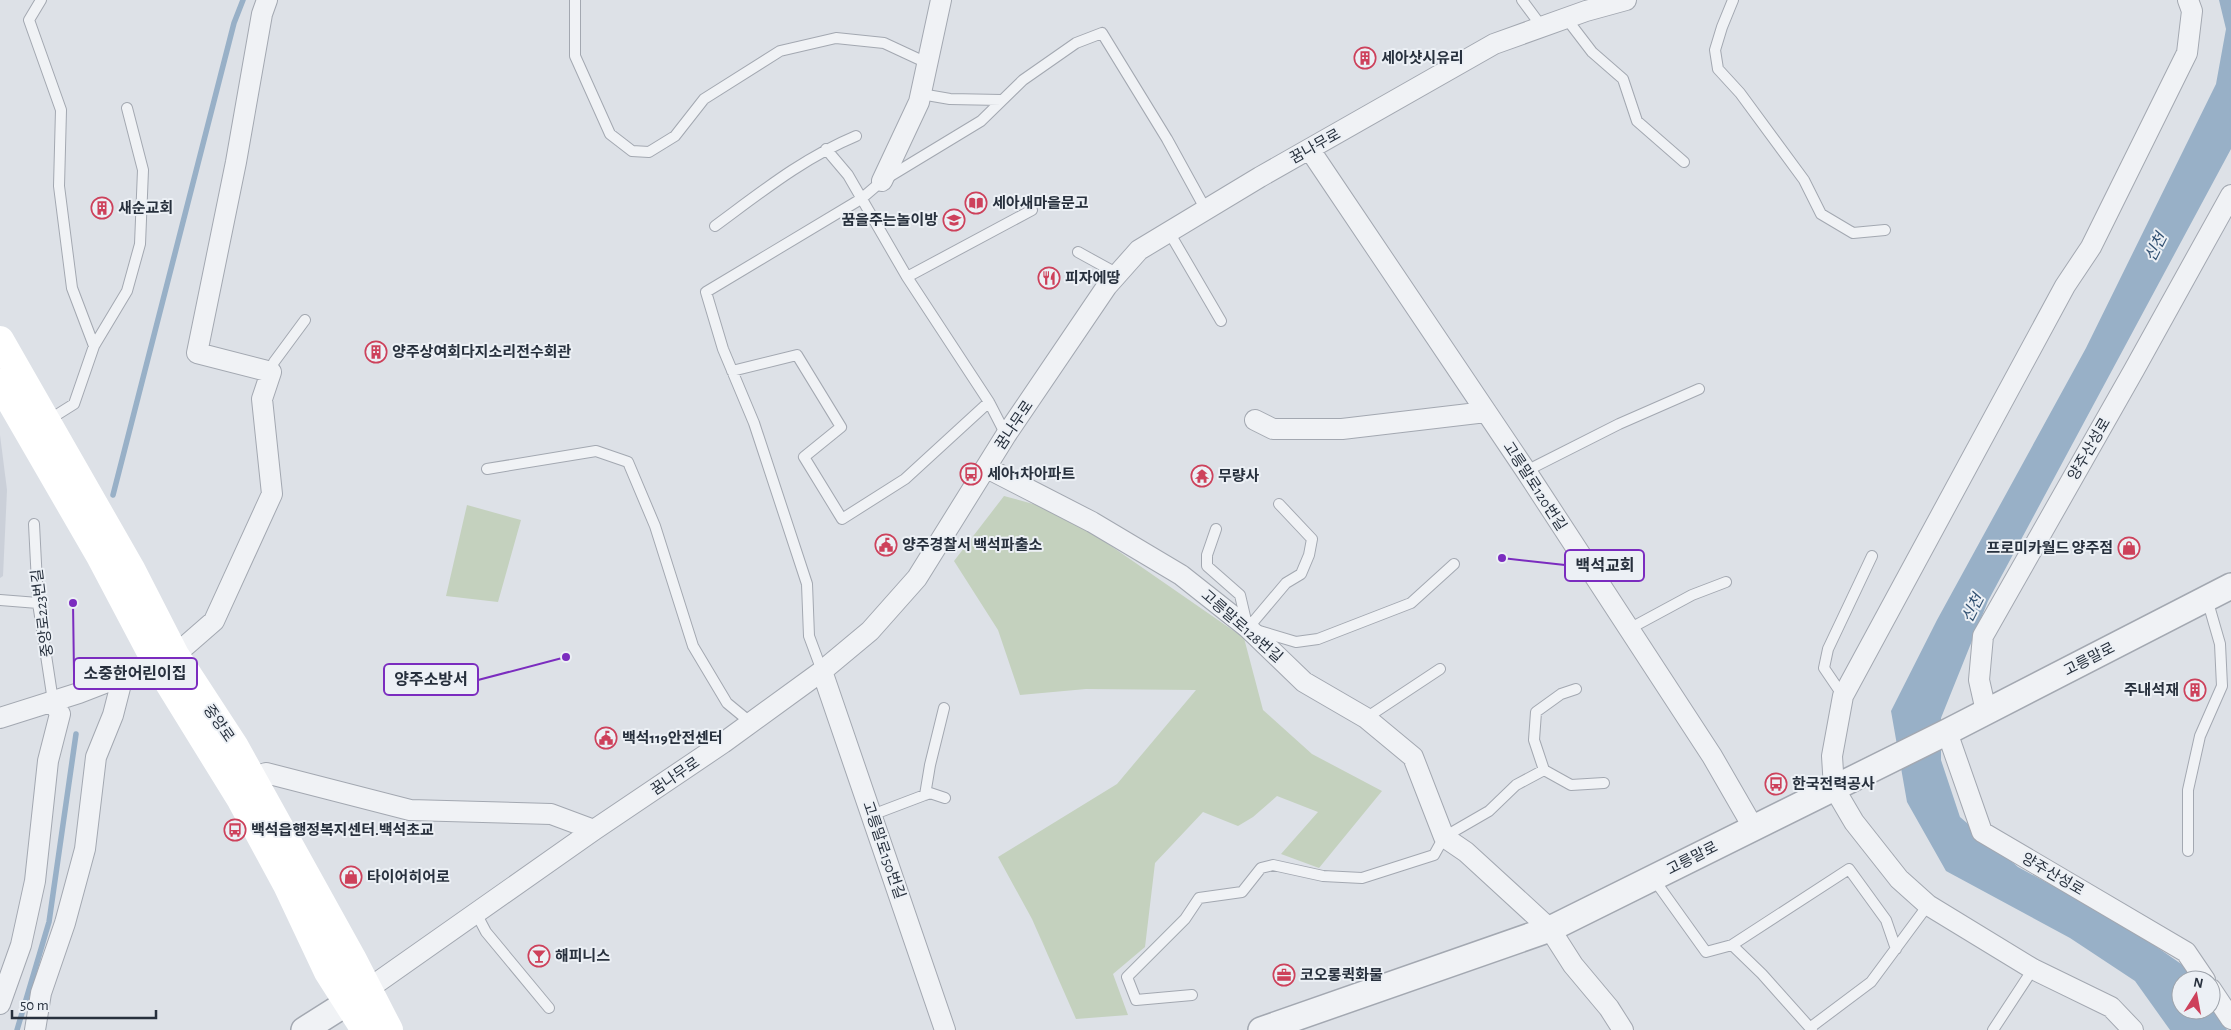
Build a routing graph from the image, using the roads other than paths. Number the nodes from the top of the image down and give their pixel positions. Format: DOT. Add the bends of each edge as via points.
graph roads {
  1 [pos="41,0"];
  2 [pos="267,0"];
  3 [pos="575,0"];
  4 [pos="941,0"];
  5 [pos="1522,0"];
  6 [pos="1626,0"];
  7 [pos="1733,0"];
  8 [pos="2188,0"];
  9 [pos="1566,18"];
  10 [pos="1542,27"];
  11 [pos="927,63"];
  12 [pos="921,94"];
  13 [pos="1002,100"];
  14 [pos="127,108"];
  15 [pos="856,136"];
  16 [pos="826,149"];
  17 [pos="1310,150"];
  18 [pos="1684,162"];
  19 [pos="882,181"];
  20 [pos="2231,195"];
  21 [pos="861,199"];
  22 [pos="1032,210"];
  23 [pos="1206,210"];
  24 [pos="715,226"];
  25 [pos="1885,230"];
  26 [pos="1169,232"];
  27 [pos="1078,252"];
  28 [pos="1118,274"];
  29 [pos="907,277"];
  30 [pos="305,320"];
  31 [pos="1221,321"];
  32 [pos="0,340"];
  33 [pos="94,346"];
  34 [pos="732,371"];
  35 [pos="271,372"];
  36 [pos="0,383"];
  37 [pos="1699,389"];
  38 [pos="989,402"];
  39 [pos="1486,412"];
  40 [pos="1254,420"];
  41 [pos="1006,435"];
  42 [pos="44,437"];
  43 [pos="987,468"];
  44 [pos="488,469"];
  45 [pos="1526,471"];
  46 [pos="1279,504"];
  47 [pos="34,524"];
  48 [pos="1216,528"];
  49 [pos="1872,556"];
  50 [pos="1454,564"];
  51 [pos="1726,582"];
  52 [pos="2231,586"];
  53 [pos="2206,598"];
  54 [pos="0,600"];
  55 [pos="38,603"];
  56 [pos="1248,628"];
  57 [pos="1629,628"];
  58 [pos="166,659"];
  59 [pos="1440,669"];
  60 [pos="822,671"];
  61 [pos="117,678"];
  62 [pos="1576,689"];
  63 [pos="1843,696"];
  64 [pos="53,700"];
  65 [pos="944,708"];
  66 [pos="1986,711"];
  67 [pos="0,718"];
  68 [pos="1366,718"];
  69 [pos="750,722"];
  70 [pos="1947,732"];
  71 [pos="1544,770"];
  72 [pos="252,778"];
  73 [pos="1604,784"];
  74 [pos="1834,788"];
  75 [pos="925,795"];
  76 [pos="946,798"];
  77 [pos="872,815"];
  78 [pos="1754,827"];
  79 [pos="594,830"];
  80 [pos="1444,837"];
  81 [pos="2188,851"];
  82 [pos="1653,877"];
  83 [pos="1928,905"];
  84 [pos="476,913"];
  85 [pos="1550,929"];
  86 [pos="1732,945"];
  87 [pos="1896,949"];
  88 [pos="2033,969"];
  89 [pos="2198,970"];
  90 [pos="357,995"];
  91 [pos="1192,996"];
  92 [pos="0,1004"];
  93 [pos="2221,1004"];
  94 [pos="549,1008"];
  95 [pos="2231,1019"];
  96 [pos="1812,1029"];
  97 [pos="35,1030"];
  98 [pos="304,1030"];
  99 [pos="365,1030"];
  100 [pos="389,1030"];
  101 [pos="945,1030"];
  102 [pos="1261,1030"];
  103 [pos="1623,1030"];
  104 [pos="1993,1030"];
  105 [pos="2133,1030"];
  1 -- 33 [label="lane" via="29,20 61,110 59,186 72,288"];
  2 -- 35 [label="street" via="197,352"];
  3 -- 11 [label="lane" via="575,56 610,134 632,151 649,152 675,136 704,99 780,51 836,38 884,44"];
  4 -- 11 [label="street"];
  5 -- 10 [label="lane"];
  6 -- 9 [label="street, 꿈나무로"];
  7 -- 25 [label="lane" via="1716,50 1718,69 1740,93 1804,180 1821,214 1853,233"];
  8 -- 63 [label="street" via="2192,11 2187,53 2091,247 2065,286"];
  9 -- 10 [label="street, 꿈나무로"];
  9 -- 18 [label="lane" via="1592,52 1623,79 1637,121"];
  10 -- 17 [label="street, 꿈나무로" via="1494,44"];
  11 -- 12 [label="street"];
  12 -- 13 [label="lane" via="950,99"];
  12 -- 19 [label="street"];
  13 -- 19 [label="lane" via="981,121"];
  13 -- 23 [label="lane" via="1022,80 1076,43 1102,33"];
  14 -- 33 [label="lane" via="143,170 140,244 127,291"];
  15 -- 16 [label="lane"];
  16 -- 21 [label="lane" via="848,175"];
  16 -- 24 [label="lane" via="778,179"];
  17 -- 23 [label="street, 꿈나무로"];
  17 -- 39 [label="street, 고릉말로120번길"];
  19 -- 21 [label="lane"];
  20 -- 66 [label="street, 양주산성로" via="1983,636 1979,680"];
  21 -- 29 [label="lane"];
  21 -- 34 [label="lane" via="706,292"];
  22 -- 29 [label="lane"];
  23 -- 26 [label="street, 꿈나무로"];
  26 -- 28 [label="street, 꿈나무로" via="1139,250"];
  26 -- 31 [label="lane"];
  27 -- 28 [label="lane"];
  28 -- 41 [label="street, 꿈나무로"];
  29 -- 38 [label="lane"];
  30 -- 35 [label="lane" via="274,362"];
  32 -- 42 [label="main road, 중앙로"];
  33 -- 42 [label="lane" via="74,404"];
  34 -- 38 [label="lane" via="797,355 841,427 804,457 842,519 905,479"];
  34 -- 60 [label="lane" via="754,423 806,584 809,636"];
  35 -- 58 [label="street" via="262,399 272,494 214,621"];
  36 -- 42 [label="main road, 중앙로"];
  37 -- 45 [label="lane" via="1618,424"];
  38 -- 41 [label="lane"];
  39 -- 40 [label="street" via="1342,429 1273,429"];
  39 -- 45 [label="street, 고릉말로120번길"];
  41 -- 43 [label="street, 꿈나무로"];
  42 -- 58 [label="main road, 중앙로"];
  43 -- 56 [label="street, 고릉말로128번길" via="1092,522 1181,575"];
  43 -- 60 [label="street, 꿈나무로" via="918,578 870,631"];
  44 -- 69 [label="lane" via="596,452 628,462 655,526 694,646 727,703"];
  45 -- 57 [label="street, 고릉말로120번길"];
  46 -- 56 [label="lane" via="1312,539 1309,555 1301,574 1286,583"];
  47 -- 55 [label="lane, 중앙로223번길"];
  48 -- 56 [label="lane" via="1207,555 1207,566 1240,595"];
  49 -- 63 [label="lane" via="1828,649 1824,668"];
  50 -- 56 [label="lane" via="1411,603 1318,639 1296,642"];
  51 -- 57 [label="lane" via="1692,595"];
  52 -- 53 [label="street, 고릉말로"];
  53 -- 66 [label="street, 고릉말로"];
  53 -- 81 [label="lane" via="2220,644 2222,686 2200,736 2188,790"];
  54 -- 55 [label="lane"];
  55 -- 64 [label="lane, 중앙로223번길"];
  56 -- 68 [label="street, 고릉말로128번길" via="1304,682"];
  57 -- 78 [label="street, 고릉말로120번길"];
  58 -- 61 [label="street" via="146,670"];
  58 -- 72 [label="main road, 중앙로" via="235,747"];
  58 -- 90 [label="main road, 중앙로" via="287,885 328,972"];
  59 -- 68 [label="lane"];
  60 -- 69 [label="street, 꿈나무로"];
  60 -- 77 [label="street, 고릉말로150번길"];
  61 -- 64 [label="street"];
  61 -- 97 [label="street" via="113,715 96,757 85,850 65,923 40,993"];
  62 -- 71 [label="lane" via="1561,694 1536,712 1534,740"];
  63 -- 74 [label="street" via="1832,756"];
  64 -- 67 [label="street"];
  64 -- 92 [label="street" via="60,714 48,761 35,881 20,945"];
  65 -- 75 [label="lane"];
  66 -- 70 [label="street, 고릉말로"];
  68 -- 80 [label="street, 고릉말로128번길" via="1413,757"];
  69 -- 79 [label="street, 꿈나무로"];
  70 -- 74 [label="street, 고릉말로"];
  70 -- 89 [label="street, 양주산성로" via="1982,832 2186,952"];
  71 -- 73 [label="lane" via="1571,785"];
  71 -- 80 [label="lane" via="1516,785 1489,811"];
  72 -- 79 [label="street" via="266,773 410,810 551,814"];
  72 -- 90 [label="main road, 중앙로"];
  74 -- 78 [label="street, 고릉말로"];
  74 -- 83 [label="street" via="1854,822 1899,879"];
  75 -- 76 [label="lane" via="930,793"];
  75 -- 77 [label="lane"];
  77 -- 101 [label="street, 고릉말로150번길"];
  78 -- 82 [label="street, 고릉말로"];
  79 -- 84 [label="street, 꿈나무로"];
  80 -- 85 [label="street" via="1466,852"];
  80 -- 91 [label="lane" via="1434,855 1362,878 1323,876 1273,866 1261,868 1242,892 1200,898 1185,919 1127,977 1136,1000"];
  82 -- 85 [label="street, 고릉말로"];
  82 -- 86 [label="lane" via="1706,952"];
  83 -- 87 [label="lane"];
  83 -- 88 [label="street"];
  84 -- 90 [label="street, 꿈나무로"];
  84 -- 94 [label="lane" via="486,932"];
  85 -- 102 [label="street, 고릉말로"];
  85 -- 103 [label="street"];
  86 -- 87 [label="lane" via="1849,868 1886,920"];
  86 -- 96 [label="lane"];
  87 -- 96 [label="lane" via="1871,982"];
  88 -- 104 [label="lane"];
  88 -- 105 [label="street" via="2111,1007"];
  90 -- 98 [label="street, 꿈나무로"];
  90 -- 99 [label="main road, 중앙로"];
  90 -- 100 [label="main road, 중앙로"];
  93 -- 95 [label="street"];
}
